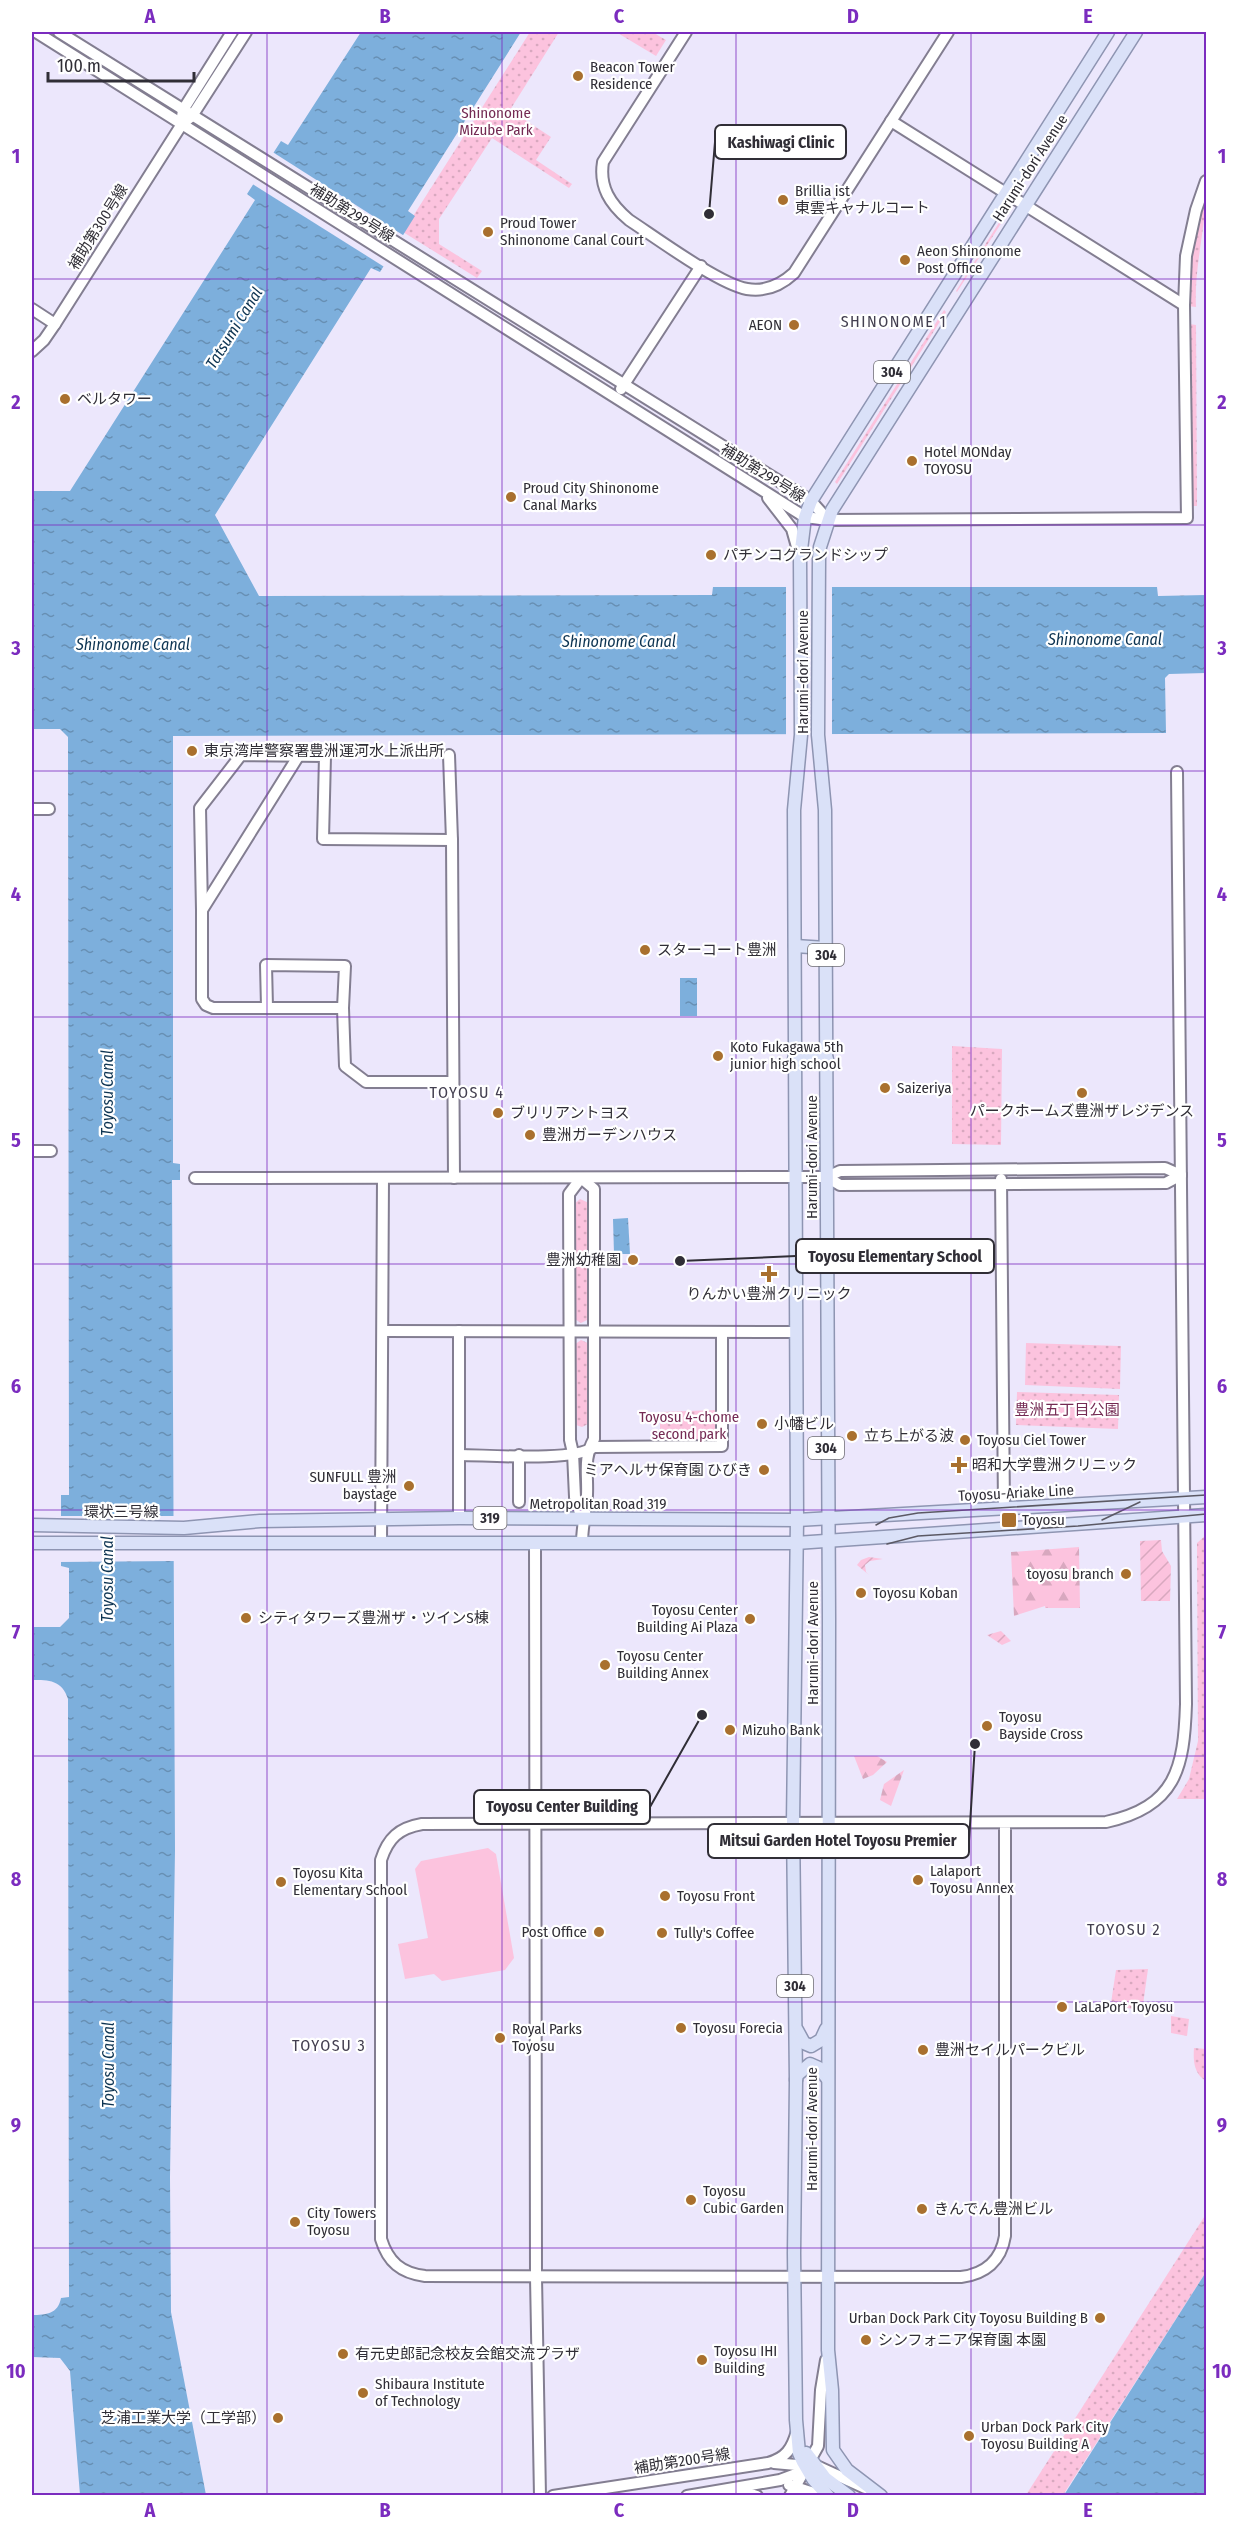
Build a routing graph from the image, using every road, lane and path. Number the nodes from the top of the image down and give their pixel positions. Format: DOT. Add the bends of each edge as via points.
graph roads {
  1 [pos="36,32"];
  2 [pos="59,32"];
  3 [pos="232,32"];
  4 [pos="246,32"];
  5 [pos="686,32"];
  6 [pos="948,32"];
  7 [pos="1108,32"];
  8 [pos="1136,32"];
  9 [pos="187,113"];
  10 [pos="891,121"];
  11 [pos="182,124"];
  12 [pos="1206,181"];
  13 [pos="1005,193"];
  14 [pos="1024,205"];
  15 [pos="701,266"];
  16 [pos="1184,305"];
  17 [pos="32,309"];
  18 [pos="55,324"];
  19 [pos="32,351"];
  20 [pos="624,385"];
  21 [pos="616,398"];
  22 [pos="752,484"];
  23 [pos="811,501"];
  24 [pos="805,518"];
  25 [pos="828,520"];
  26 [pos="800,558"];
  27 [pos="299,755"];
  28 [pos="449,755"];
  29 [pos="1177,772"];
  30 [pos="32,809"];
  31 [pos="49,809"];
  32 [pos="452,840"];
  33 [pos="202,910"];
  34 [pos="795,946"];
  35 [pos="826,948"];
  36 [pos="267,1007"];
  37 [pos="343,1008"];
  38 [pos="794,1059"];
  39 [pos="826,1059"];
  40 [pos="453,1082"];
  41 [pos="32,1151"];
  42 [pos="51,1151"];
  43 [pos="1001,1170"];
  44 [pos="1181,1175"];
  45 [pos="827,1176"];
  46 [pos="794,1177"];
  47 [pos="195,1178"];
  48 [pos="382,1178"];
  49 [pos="454,1178"];
  50 [pos="581,1178"];
  51 [pos="1002,1186"];
  52 [pos="383,1331"];
  53 [pos="459,1331"];
  54 [pos="569,1331"];
  55 [pos="594,1331"];
  56 [pos="722,1332"];
  57 [pos="795,1332"];
  58 [pos="573,1453"];
  59 [pos="587,1453"];
  60 [pos="459,1455"];
  61 [pos="519,1455"];
  62 [pos="1206,1497"];
  63 [pos="1184,1498"];
  64 [pos="519,1502"];
  65 [pos="1004,1508"];
  66 [pos="1206,1515"];
  67 [pos="1184,1516"];
  68 [pos="459,1518"];
  69 [pos="382,1519"];
  70 [pos="582,1519"];
  71 [pos="827,1519"];
  72 [pos="797,1520"];
  73 [pos="32,1525"];
  74 [pos="184,1528"];
  75 [pos="827,1542"];
  76 [pos="32,1543"];
  77 [pos="381,1543"];
  78 [pos="534,1543"];
  79 [pos="796,1543"];
  80 [pos="582,1544"];
  81 [pos="535,1823"];
  82 [pos="793,1823"];
  83 [pos="827,1823"];
  84 [pos="1005,1823"];
  85 [pos="827,2025"];
  86 [pos="796,2026"];
  87 [pos="827,2078"];
  88 [pos="796,2081"];
  89 [pos="536,2277"];
  90 [pos="794,2277"];
  91 [pos="828,2277"];
  92 [pos="828,2350"];
  93 [pos="797,2430"];
  94 [pos="768,2463"];
  95 [pos="808,2466"];
  96 [pos="770,2482"];
  97 [pos="730,2488"];
  98 [pos="793,2491"];
  99 [pos="540,2496"];
  100 [pos="553,2496"];
  101 [pos="687,2496"];
  102 [pos="757,2496"];
  103 [pos="826,2496"];
  104 [pos="849,2496"];
  105 [pos="880,2496"];
  1 -- 11 [label="street, 補助第299号線"];
  2 -- 9 [label="street, 補助第299号線"];
  3 -- 9 [label="street"];
  4 -- 9 [label="street"];
  5 -- 15 [label="street" via="603,162 602,173 608,198 616,209"];
  6 -- 10 [label="street"];
  7 -- 13 [label="main road, Harumi-dori Avenue / 304"];
  8 -- 14 [label="main road, Harumi-dori Avenue / 304"];
  9 -- 11 [label="street, 補助第300号線"];
  9 -- 20 [label="street, 補助第299号線"];
  10 -- 13 [label="street"];
  10 -- 15 [label="street" via="794,273 783,282 768,288 747,289"];
  11 -- 18 [label="street, 補助第300号線"];
  11 -- 21 [label="street, 補助第299号線"];
  12 -- 16 [label="street" via="1186,256"];
  13 -- 14 [label="street"];
  13 -- 23 [label="main road, Harumi-dori Avenue / 304"];
  14 -- 16 [label="street"];
  14 -- 25 [label="main road, Harumi-dori Avenue / 304"];
  15 -- 20 [label="street"];
  16 -- 25 [label="street" via="1187,518"];
  17 -- 18 [label="street"];
  18 -- 19 [label="street, 補助第300号線"];
  20 -- 21 [label="street"];
  20 -- 23 [label="street, 補助第299号線"];
  21 -- 22 [label="street, 補助第299号線"];
  22 -- 24 [label="street, 補助第299号線"];
  22 -- 26 [label="street" via="786,520"];
  23 -- 24 [label="main road, Harumi-dori Avenue / 304"];
  23 -- 25 [label="street, 補助第299号線"];
  24 -- 25 [label="street, 補助第299号線"];
  24 -- 26 [label="main road, Harumi-dori Avenue / 304"];
  25 -- 35 [label="main road, Harumi-dori Avenue / 304" via="820,547 817,584"];
  26 -- 34 [label="main road, Harumi-dori Avenue / 304" via="801,735 794,810"];
  27 -- 32 [label="street" via="325,756 323,839"];
  27 -- 33 [label="street"];
  27 -- 33 [label="street" via="241,755 200,808"];
  28 -- 32 [label="street"];
  29 -- 44 [label="street"];
  30 -- 31 [label="street"];
  32 -- 40 [label="street"];
  33 -- 36 [label="street" via="202,999 206,1005"];
  34 -- 35 [label="main road"];
  34 -- 38 [label="main road, Harumi-dori Avenue / 304"];
  35 -- 39 [label="main road, Harumi-dori Avenue / 304"];
  36 -- 37 [label="street"];
  36 -- 37 [label="street" via="266,964 345,966"];
  37 -- 40 [label="street" via="345,1066 366,1082"];
  38 -- 39 [label="main road"];
  38 -- 46 [label="main road, Harumi-dori Avenue / 304"];
  39 -- 45 [label="main road, Harumi-dori Avenue / 304"];
  40 -- 49 [label="street"];
  41 -- 42 [label="street"];
  43 -- 44 [label="street" via="1166,1168"];
  43 -- 45 [label="street" via="840,1171"];
  43 -- 51 [label="street"];
  44 -- 51 [label="street" via="1166,1183"];
  44 -- 63 [label="street"];
  45 -- 46 [label="street"];
  45 -- 51 [label="street" via="840,1185"];
  45 -- 71 [label="main road, Harumi-dori Avenue / 304"];
  46 -- 50 [label="street"];
  46 -- 57 [label="main road, Harumi-dori Avenue / 304"];
  47 -- 48 [label="street"];
  48 -- 49 [label="street"];
  48 -- 52 [label="street"];
  49 -- 50 [label="street"];
  50 -- 54 [label="street" via="569,1194"];
  50 -- 55 [label="street" via="594,1189"];
  51 -- 65 [label="street"];
  52 -- 53 [label="street"];
  52 -- 69 [label="street"];
  53 -- 54 [label="street"];
  53 -- 60 [label="street"];
  54 -- 55 [label="street"];
  54 -- 58 [label="street"];
  55 -- 56 [label="street"];
  55 -- 59 [label="street" via="594,1439"];
  56 -- 57 [label="street"];
  56 -- 59 [label="street" via="722,1446 594,1447"];
  57 -- 72 [label="main road, Harumi-dori Avenue / 304"];
  58 -- 59 [label="street"];
  58 -- 61 [label="street"];
  58 -- 70 [label="street" via="575,1497"];
  59 -- 70 [label="street"];
  60 -- 61 [label="street"];
  60 -- 68 [label="street"];
  61 -- 64 [label="street"];
  62 -- 63 [label="main road, Toyosu-Ariake Line"];
  63 -- 65 [label="main road, Toyosu-Ariake Line"];
  63 -- 67 [label="street"];
  65 -- 71 [label="main road, Toyosu-Ariake Line"];
  66 -- 67 [label="main road"];
  67 -- 75 [label="main road"];
  67 -- 84 [label="street" via="1185,1736 1176,1774 1147,1808 1124,1818 1106,1822"];
  68 -- 69 [label="main road, Metropolitan Road 319 / 319"];
  68 -- 70 [label="main road, Metropolitan Road 319 / 319"];
  69 -- 74 [label="main road, Metropolitan Road 319 / 319" via="260,1521"];
  69 -- 77 [label="street"];
  70 -- 72 [label="main road, Metropolitan Road 319 / 319"];
  70 -- 80 [label="street"];
  71 -- 72 [label="main road, 319"];
  71 -- 75 [label="main road, Harumi-dori Avenue / 304"];
  72 -- 79 [label="main road, Harumi-dori Avenue / 304"];
  73 -- 74 [label="main road, 環状三号線 / 319"];
  75 -- 79 [label="main road, 319"];
  75 -- 83 [label="main road, Harumi-dori Avenue / 304"];
  76 -- 77 [label="main road, 環状三号線 / 319"];
  77 -- 78 [label="main road, 319"];
  78 -- 80 [label="main road, 319"];
  78 -- 81 [label="street"];
  79 -- 80 [label="main road, 319"];
  79 -- 82 [label="main road, Harumi-dori Avenue / 304"];
  81 -- 82 [label="street"];
  81 -- 89 [label="street"];
  81 -- 89 [label="street" via="408,1826 386,1845 381,1860 381,2239 386,2254 409,2274"];
  82 -- 83 [label="street"];
  82 -- 86 [label="main road, Harumi-dori Avenue / 304"];
  83 -- 84 [label="street"];
  83 -- 85 [label="main road, Harumi-dori Avenue / 304"];
  84 -- 91 [label="street" via="1003,2247 989,2267 968,2276"];
  85 -- 86 [label="main road" via="821,2040 811,2046 801,2039"];
  85 -- 87 [label="main road, Harumi-dori Avenue / 304"];
  86 -- 88 [label="main road, Harumi-dori Avenue / 304"];
  87 -- 88 [label="main road" via="810,2064 797,2075"];
  87 -- 91 [label="main road, Harumi-dori Avenue / 304"];
  88 -- 90 [label="main road, Harumi-dori Avenue / 304"];
  89 -- 90 [label="street"];
  89 -- 99 [label="street"];
  90 -- 91 [label="street"];
  90 -- 93 [label="main road, Harumi-dori Avenue / 304"];
  91 -- 92 [label="main road, Harumi-dori Avenue / 304"];
  92 -- 95 [label="street" via="819,2440"];
  92 -- 105 [label="main road, Harumi-dori Avenue / 304" via="833,2450 847,2470"];
  93 -- 94 [label="street, 補助第200号線" via="789,2451"];
  93 -- 95 [label="main road, Harumi-dori Avenue / 304" via="799,2453"];
  94 -- 95 [label="street"];
  94 -- 100 [label="street, 補助第200号線"];
  95 -- 96 [label="street" via="790,2477"];
  95 -- 98 [label="street"];
  95 -- 103 [label="main road, Harumi-dori Avenue / 304"];
  95 -- 104 [label="main road"];
  95 -- 105 [label="street" via="830,2471"];
  96 -- 97 [label="street"];
  96 -- 98 [label="street"];
  97 -- 101 [label="street"];
  97 -- 102 [label="street"];
  98 -- 103 [label="street"];
}
